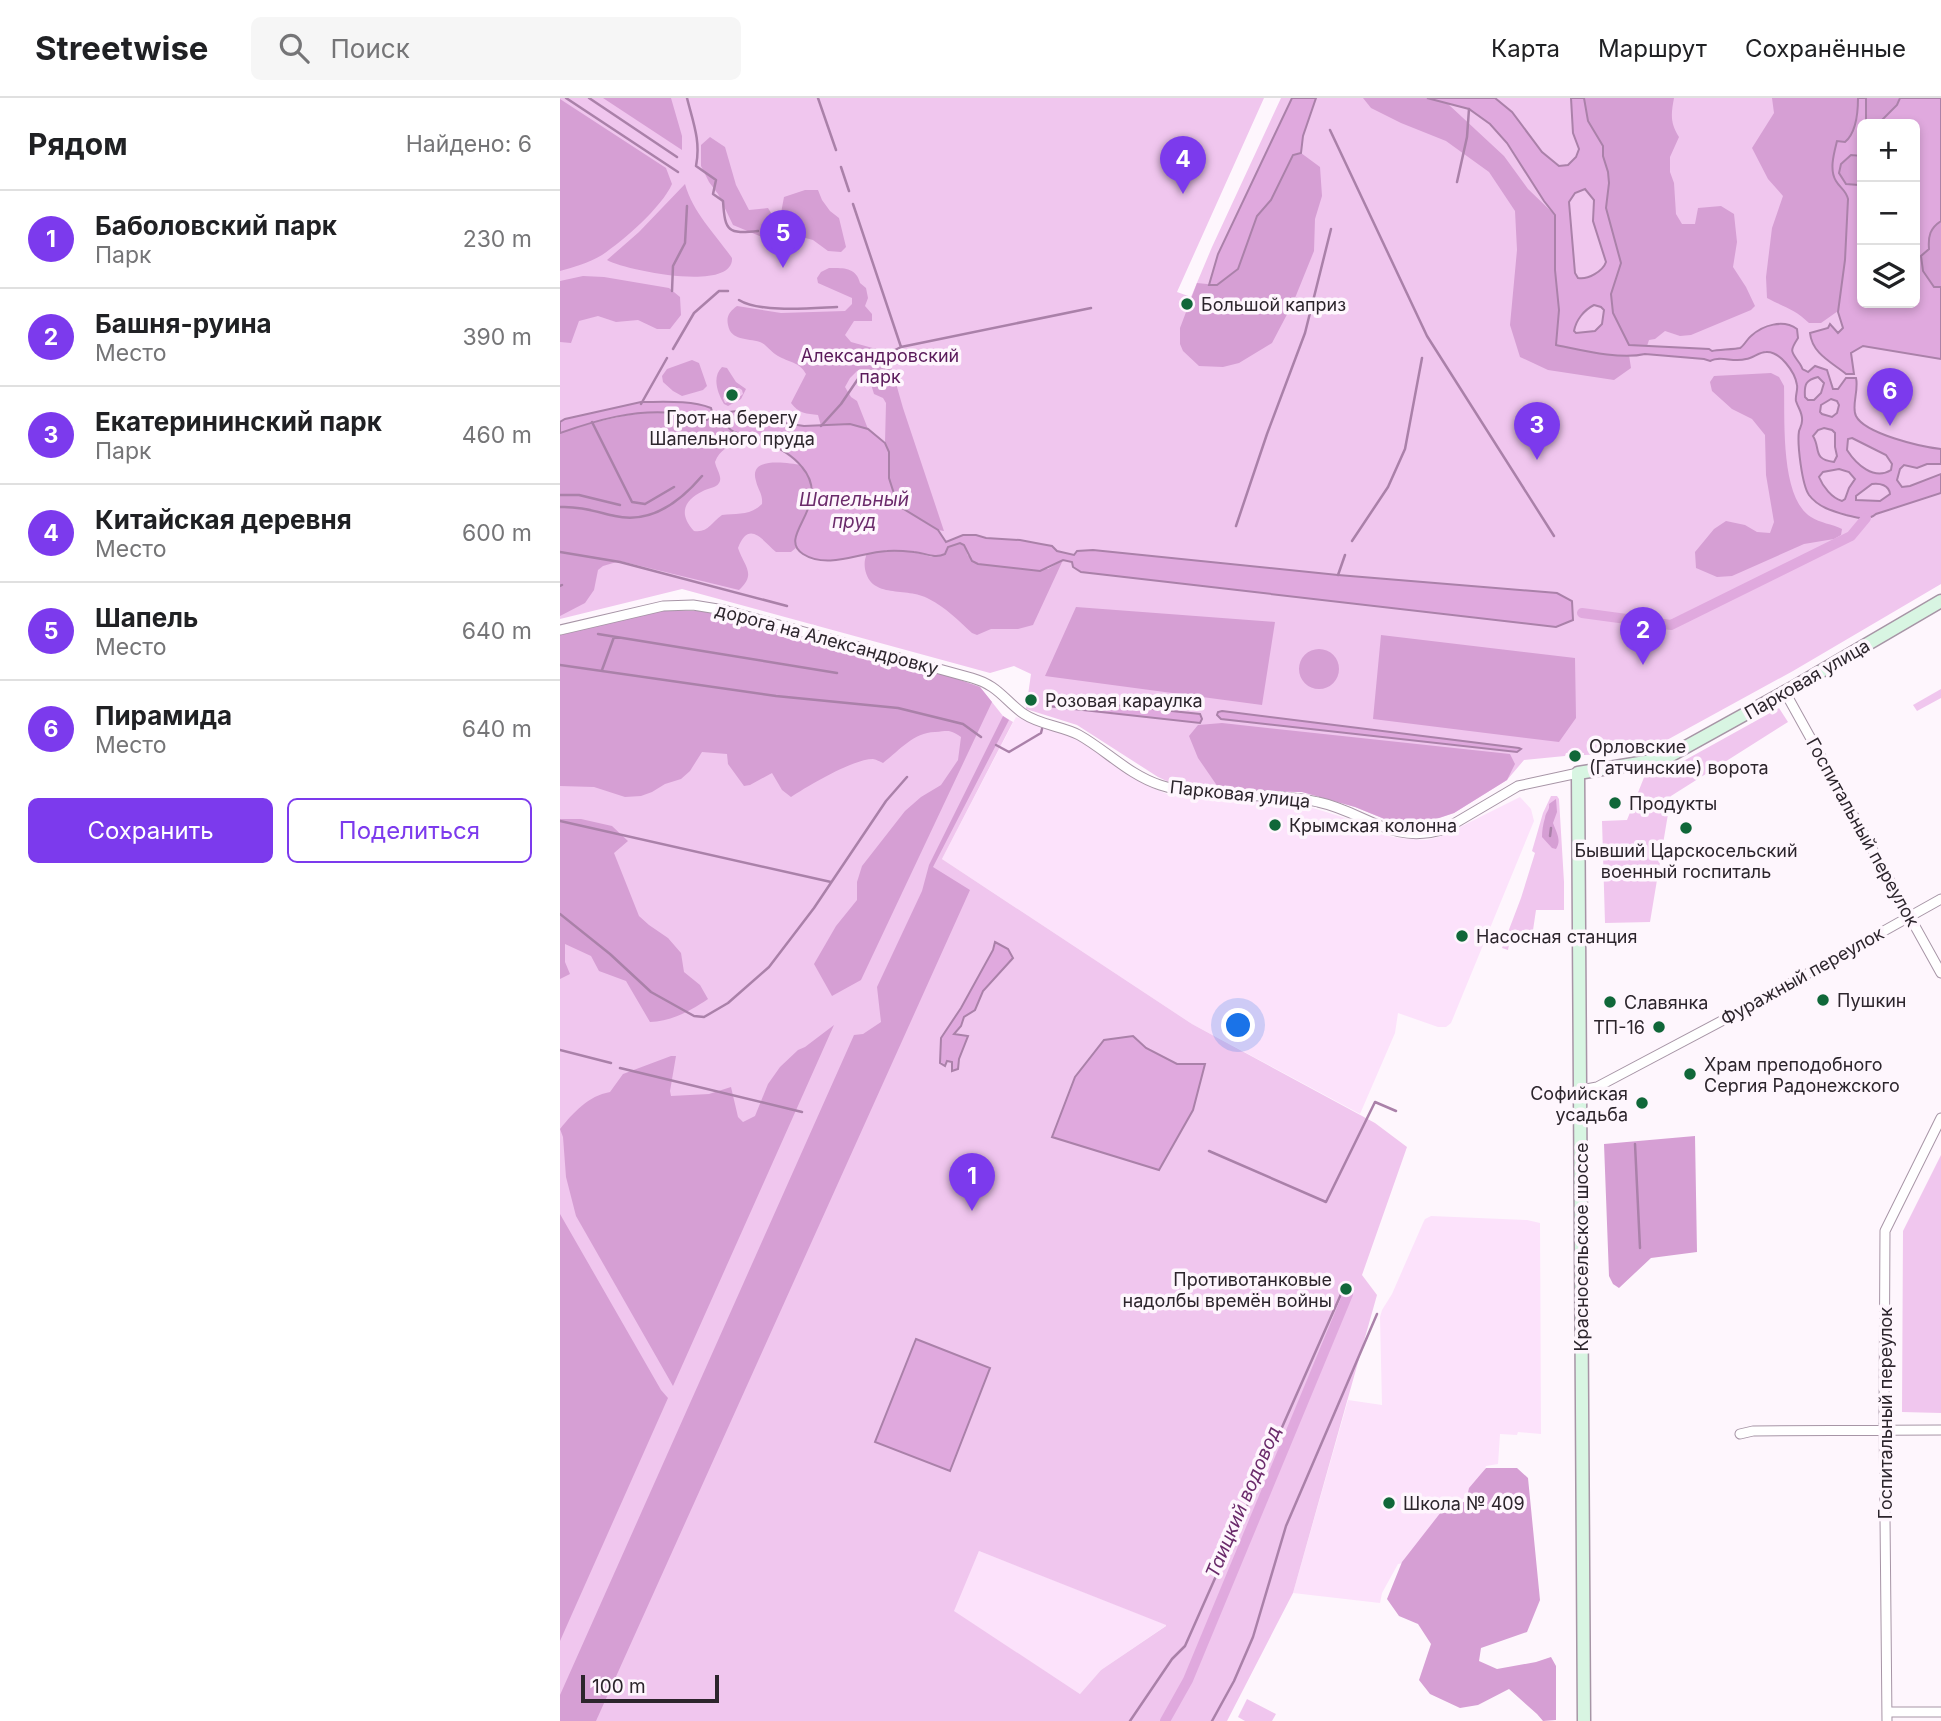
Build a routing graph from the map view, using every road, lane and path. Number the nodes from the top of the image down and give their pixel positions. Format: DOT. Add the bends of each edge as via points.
graph roads {
  1 [pos="1941,601"];
  2 [pos="560,630"];
  3 [pos="1785,692"];
  4 [pos="1005,699"];
  5 [pos="1578,774"];
  6 [pos="1941,899"];
  7 [pos="1910,915"];
  8 [pos="1941,973"];
  9 [pos="1581,1090"];
  10 [pos="1941,1118"];
  11 [pos="1885,1430"];
  12 [pos="1941,1430"];
  13 [pos="1740,1434"];
  14 [pos="1941,1712"];
  15 [pos="1887,1717"];
  16 [pos="1584,1721"];
  1 -- 3 [label="main road, Парковая улица"];
  2 -- 4 [label="street, дорога на Александровку" via="663,606 708,607 972,678 990,685"];
  3 -- 5 [label="main road, Парковая улица" via="1664,759"];
  3 -- 7 [label="street, Госпитальный переулок"];
  4 -- 5 [label="street, Парковая улица" via="1030,718 1082,736 1147,781 1193,792 1321,802 1405,834 1445,829 1517,786"];
  5 -- 9 [label="main road, Красносельское шоссе"];
  6 -- 7 [label="street, Фуражный переулок"];
  7 -- 8 [label="street, Госпитальный переулок"];
  7 -- 9 [label="street, Фуражный переулок" via="1597,1087"];
  9 -- 16 [label="main road, Красносельское шоссе"];
  10 -- 11 [label="street, Госпитальный переулок" via="1885,1231"];
  11 -- 12 [label="street"];
  11 -- 13 [label="street"];
  11 -- 15 [label="street, Госпитальный переулок"];
  14 -- 15 [label="street"];
}
